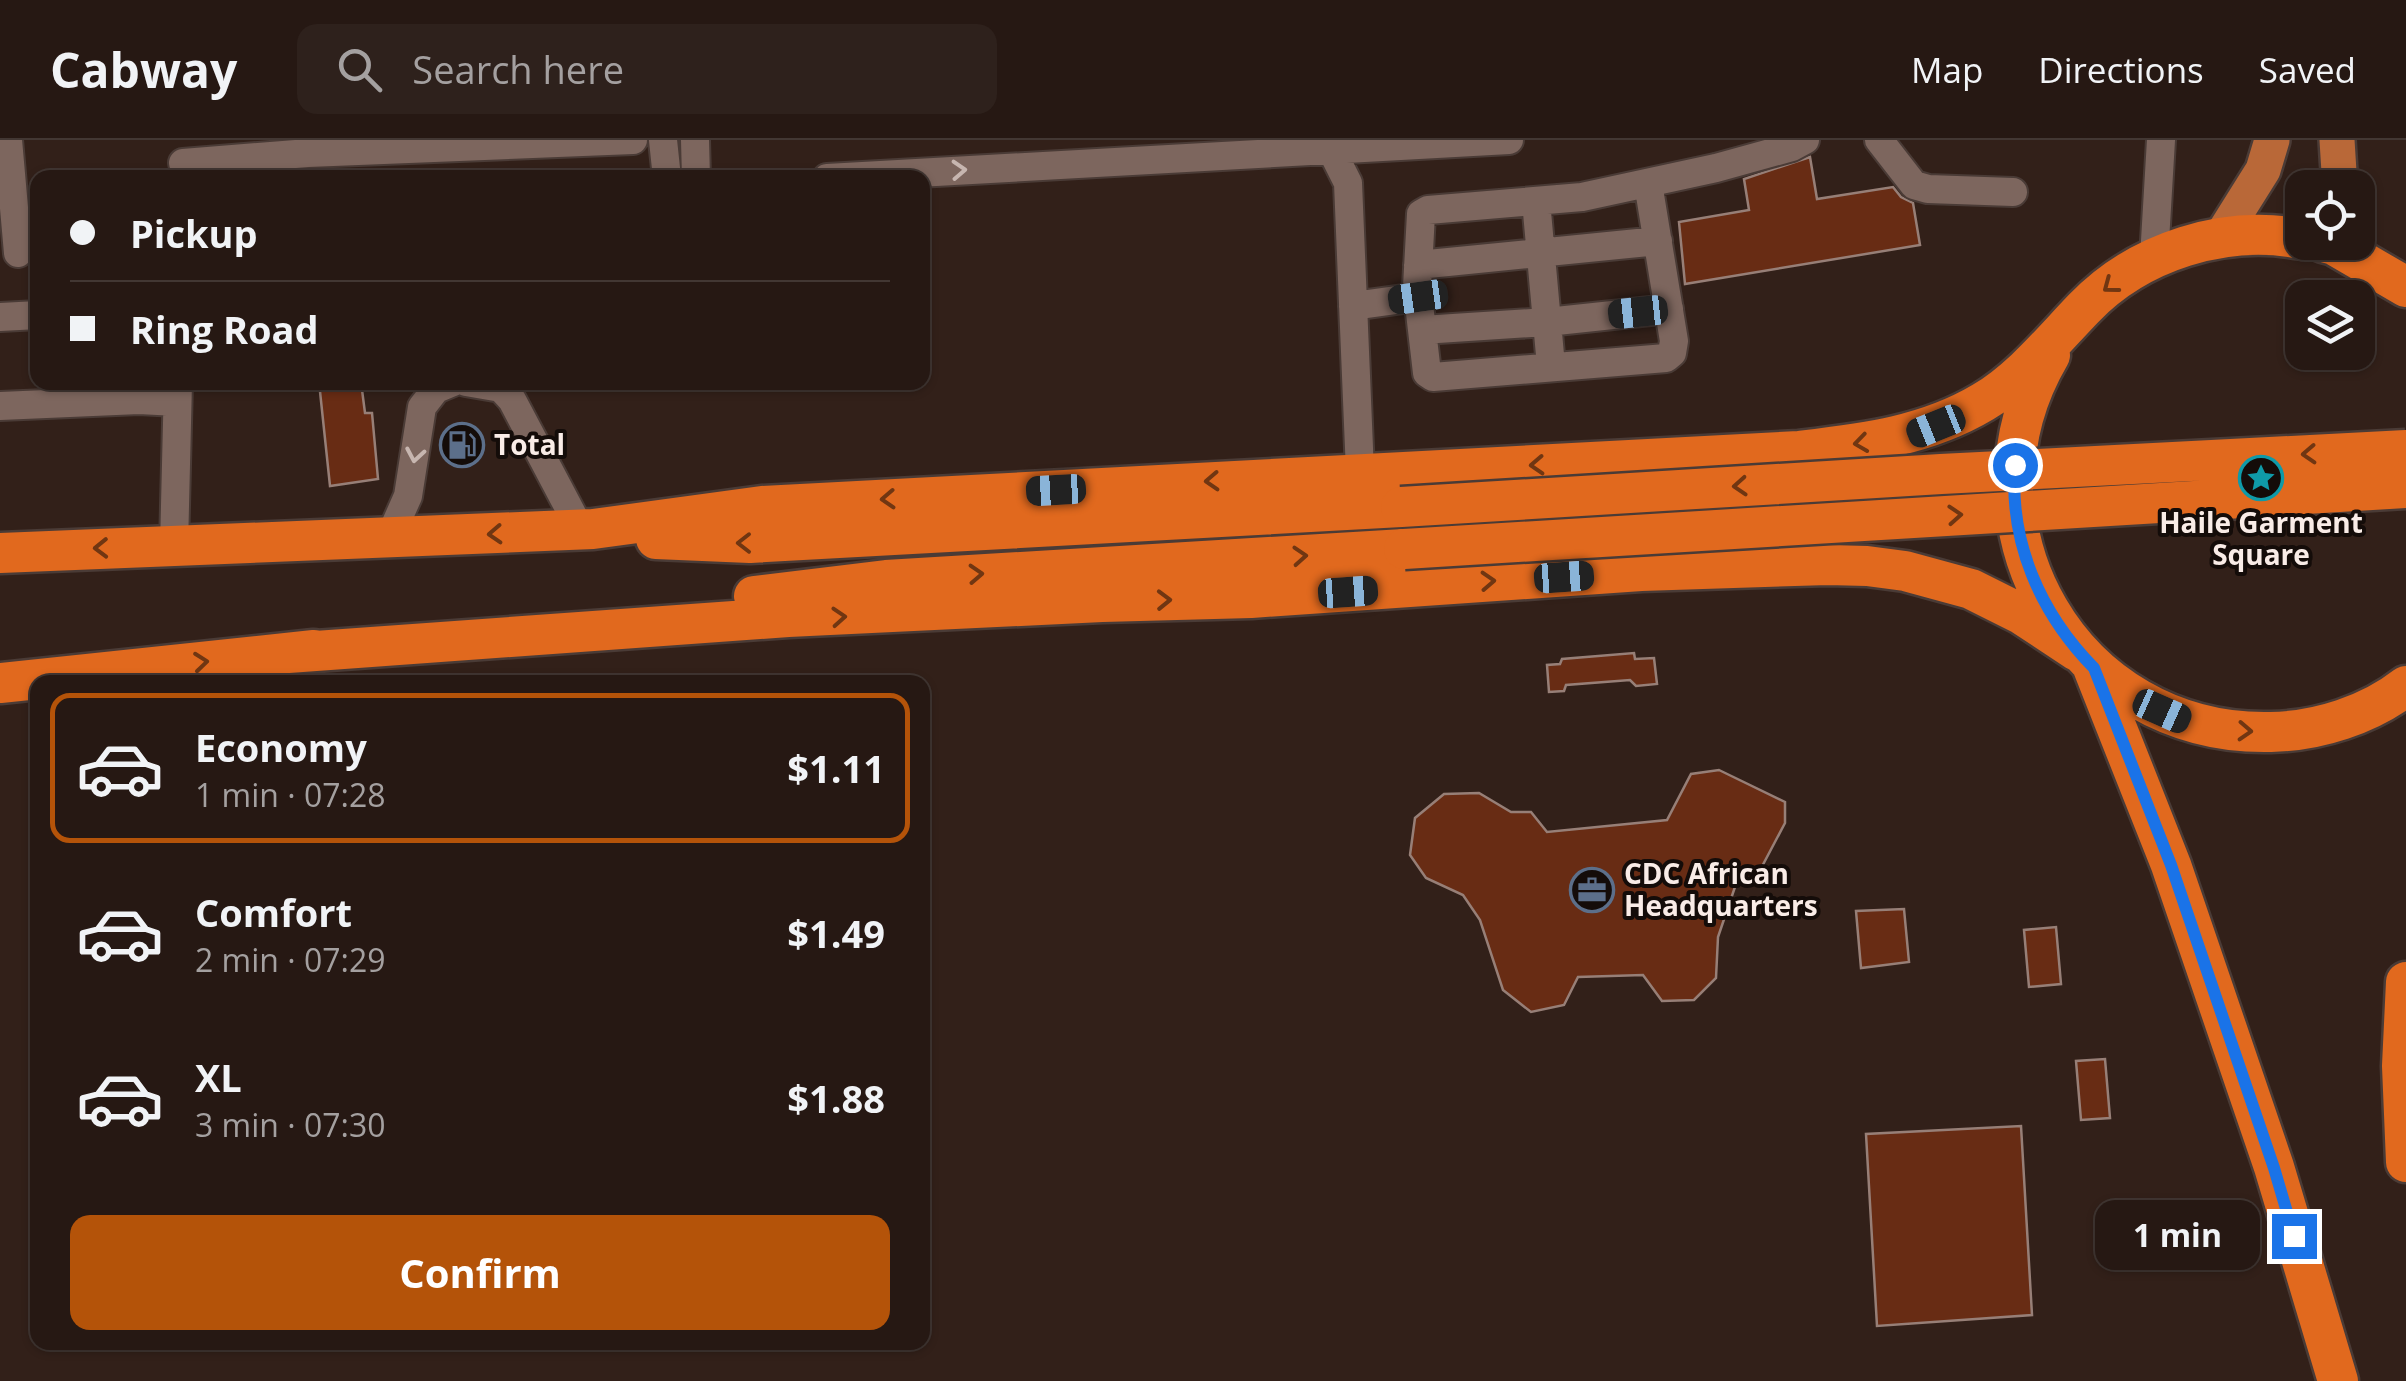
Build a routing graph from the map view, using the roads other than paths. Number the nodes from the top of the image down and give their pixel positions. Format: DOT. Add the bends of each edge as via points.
graph roads {
  1 [pos="8,140"];
  2 [pos="632,140"];
  3 [pos="664,140"];
  4 [pos="695,140"];
  5 [pos="1509,140"];
  6 [pos="1805,140"];
  7 [pos="1879,140"];
  8 [pos="2161,140"];
  9 [pos="2272,140"];
  10 [pos="2337,140"];
  11 [pos="1331,144"];
  12 [pos="1371,144"];
  13 [pos="183,160"];
  14 [pos="666,170"];
  15 [pos="696,170"];
  16 [pos="2339,170"];
  17 [pos="930,171"];
  18 [pos="1348,183"];
  19 [pos="1648,183"];
  20 [pos="2013,192"];
  21 [pos="1536,201"];
  22 [pos="2285,235"];
  23 [pos="2221,237"];
  24 [pos="1658,241"];
  25 [pos="18,252"];
  26 [pos="1540,253"];
  27 [pos="2154,258"];
  28 [pos="2363,260"];
  29 [pos="1418,265"];
  30 [pos="2406,287"];
  31 [pos="1418,297"];
  32 [pos="1353,306"];
  33 [pos="1669,309"];
  34 [pos="30,315"];
  35 [pos="0,317"];
  36 [pos="1547,322"];
  37 [pos="1422,330"];
  38 [pos="2064,332"];
  39 [pos="1552,366"];
  40 [pos="435,390"];
  41 [pos="503,390"];
  42 [pos="178,392"];
  43 [pos="0,406"];
  44 [pos="2406,450"];
  45 [pos="1360,472"];
  46 [pos="2406,488"];
  47 [pos="586,529"];
  48 [pos="389,539"];
  49 [pos="174,547"];
  50 [pos="0,553"];
  51 [pos="288,653"];
  52 [pos="2085,659"];
  53 [pos="70,675"];
  54 [pos="30,679"];
  55 [pos="0,682"];
  56 [pos="2406,686"];
  57 [pos="2406,982"];
  58 [pos="2406,1162"];
  59 [pos="2338,1381"];
  1 -- 25 [label="street"];
  2 -- 13 [label="street"];
  3 -- 14 [label="street"];
  4 -- 15 [label="street"];
  5 -- 12 [label="street"];
  6 -- 19 [label="street"];
  7 -- 20 [label="street" via="1914,185"];
  8 -- 27 [label="street"];
  9 -- 23 [label="main road" via="2263,170"];
  10 -- 16 [label="main road"];
  11 -- 12 [label="street"];
  17 -- 11 [label="street, one-way"];
  11 -- 18 [label="street"];
  12 -- 18 [label="street"];
  18 -- 32 [label="street"];
  19 -- 21 [label="street"];
  19 -- 24 [label="street"];
  21 -- 26 [label="street"];
  21 -- 29 [label="street" via="1428,210 1421,214"];
  22 -- 23 [label="highway"];
  23 -- 27 [label="highway"];
  24 -- 26 [label="street"];
  24 -- 33 [label="street"];
  26 -- 29 [label="street"];
  26 -- 36 [label="street"];
  27 -- 38 [label="highway, one-way" via="2110,285"];
  28 -- 30 [label="highway"];
  29 -- 31 [label="street"];
  31 -- 32 [label="street"];
  31 -- 37 [label="street"];
  32 -- 45 [label="street"];
  33 -- 36 [label="street"];
  33 -- 39 [label="street" via="1674,341 1666,358"];
  34 -- 35 [label="street"];
  36 -- 37 [label="street"];
  36 -- 39 [label="street"];
  37 -- 39 [label="street" via="1427,373 1434,377"];
  38 -- 45 [label="highway, one-way" via="1988,399 1916,434 1799,451"];
  38 -- 52 [label="highway" via="2034,381 2017,436 2013,494 2036,586"];
  40 -- 48 [label="street, one-way" via="422,408 408,496"];
  41 -- 47 [label="street"];
  42 -- 43 [label="street"];
  42 -- 49 [label="street"];
  44 -- 47 [label="highway, one-way, bridge" via="750,543"];
  45 -- 47 [label="highway, one-way" via="762,506"];
  51 -- 46 [label="highway, one-way, bridge" via="886,580"];
  47 -- 48 [label="highway, one-way"];
  48 -- 49 [label="highway"];
  49 -- 50 [label="highway, one-way"];
  51 -- 52 [label="highway, one-way" via="788,617 1828,565 1886,568 1955,584 2021,614"];
  53 -- 51 [label="highway, one-way"];
  52 -- 56 [label="highway, one-way" via="2137,700 2187,722 2240,733 2294,732 2347,718"];
  52 -- 59 [label="highway" via="2171,865"];
  55 -- 54 [label="highway, one-way"];
  57 -- 58 [label="highway"];
}
